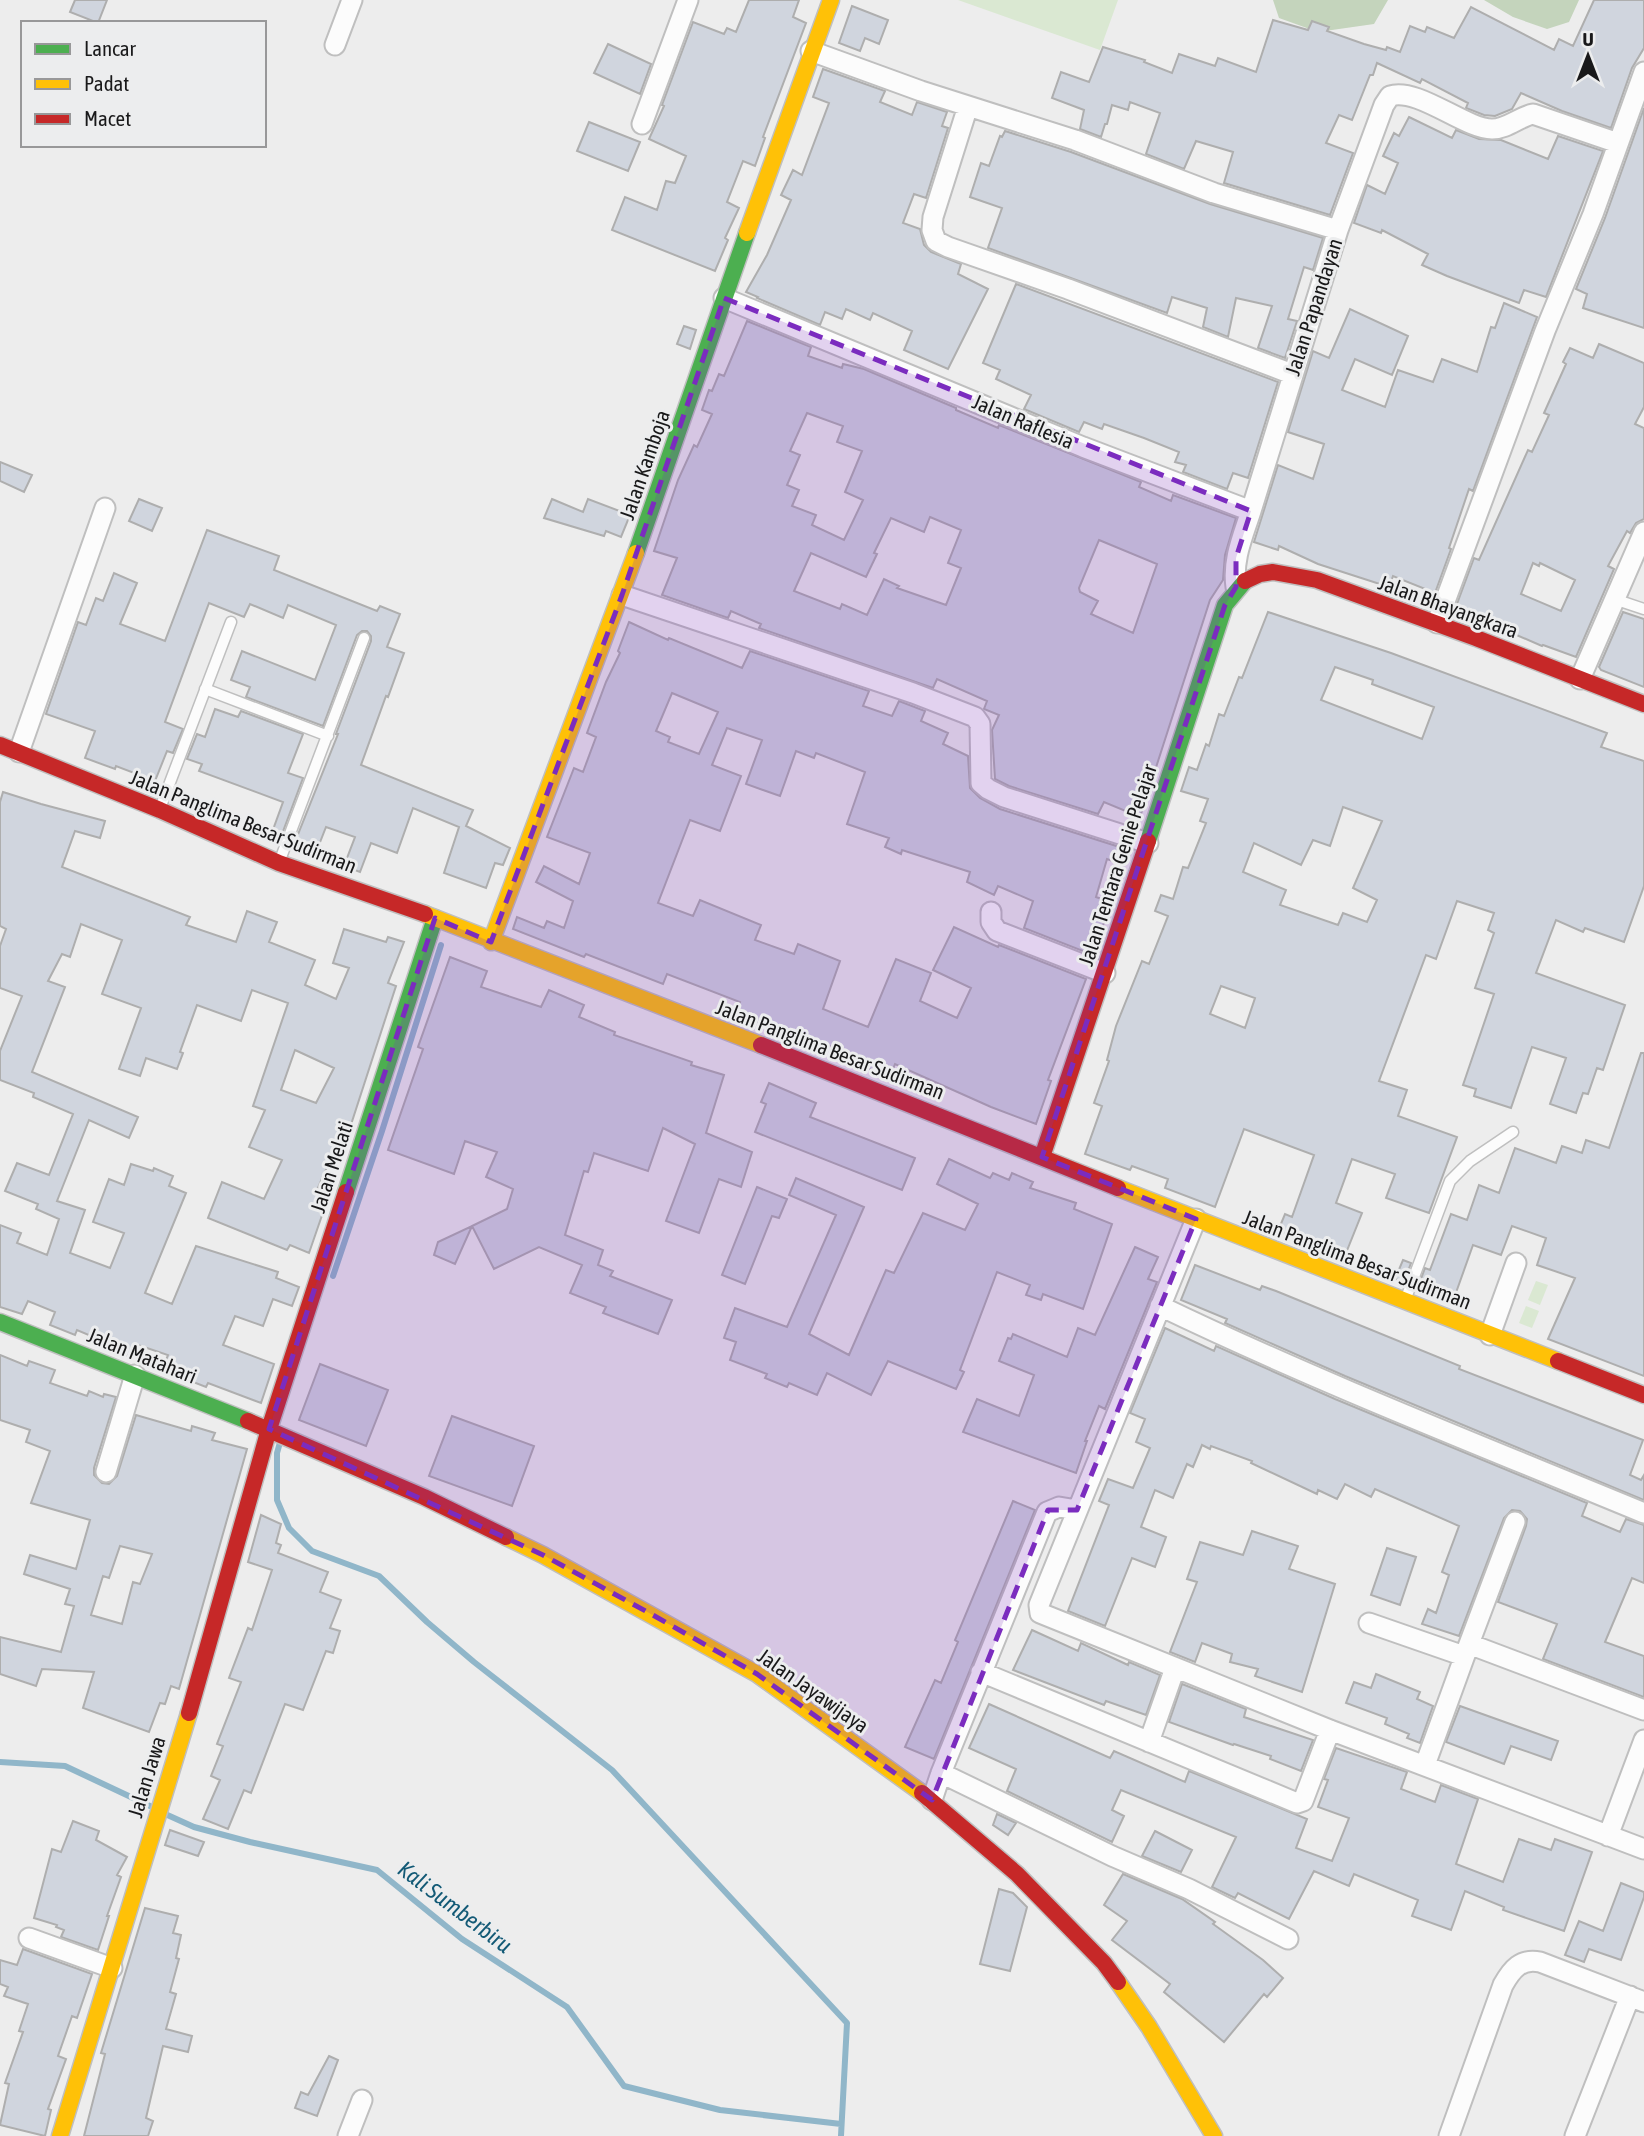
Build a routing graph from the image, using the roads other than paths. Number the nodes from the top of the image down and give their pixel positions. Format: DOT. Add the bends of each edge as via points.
graph roads {
  1 [pos="352,0"];
  2 [pos="688,0"];
  3 [pos="831,0"];
  4 [pos="335,45"];
  5 [pos="811,51"];
  6 [pos="1644,72"];
  7 [pos="968,106"];
  8 [pos="642,124"];
  9 [pos="1618,143"];
  10 [pos="1338,230"];
  11 [pos="724,298"];
  12 [pos="1292,374"];
  13 [pos="105,508"];
  14 [pos="1251,511"];
  15 [pos="1644,532"];
  16 [pos="1236,587"];
  17 [pos="622,595"];
  18 [pos="1614,599"];
  19 [pos="1644,609"];
  20 [pos="231,622"];
  21 [pos="1437,623"];
  22 [pos="364,638"];
  23 [pos="1580,679"];
  24 [pos="205,689"];
  25 [pos="1644,704"];
  26 [pos="328,736"];
  27 [pos="9,749"];
  28 [pos="160,810"];
  29 [pos="1148,843"];
  30 [pos="279,863"];
  31 [pos="990,912"];
  32 [pos="435,918"];
  33 [pos="491,942"];
  34 [pos="1105,974"];
  35 [pos="1513,1132"];
  36 [pos="1042,1157"];
  37 [pos="1196,1219"];
  38 [pos="1516,1263"];
  39 [pos="1405,1301"];
  40 [pos="1160,1306"];
  41 [pos="0,1322"];
  42 [pos="1490,1335"];
  43 [pos="135,1375"];
  44 [pos="1644,1395"];
  45 [pos="280,1433"];
  46 [pos="106,1472"];
  47 [pos="1077,1510"];
  48 [pos="1644,1513"];
  49 [pos="1515,1522"];
  50 [pos="1369,1623"];
  51 [pos="1466,1650"];
  52 [pos="1175,1668"];
  53 [pos="981,1672"];
  54 [pos="1644,1710"];
  55 [pos="1331,1731"];
  56 [pos="1644,1740"];
  57 [pos="1149,1742"];
  58 [pos="1425,1765"];
  59 [pos="941,1773"];
  60 [pos="932,1800"];
  61 [pos="1608,1836"];
  62 [pos="1644,1849"];
  63 [pos="29,1938"];
  64 [pos="1288,1939"];
  65 [pos="112,1968"];
  66 [pos="1637,1999"];
  67 [pos="362,2100"];
  68 [pos="60,2136"];
  69 [pos="348,2136"];
  70 [pos="1214,2136"];
  71 [pos="1449,2136"];
  72 [pos="1575,2136"];
  1 -- 4 [label="street"];
  2 -- 8 [label="street"];
  3 -- 5 [label="street, Jalan Kamboja"];
  5 -- 7 [label="street"];
  5 -- 11 [label="street, Jalan Kamboja"];
  6 -- 9 [label="street"];
  7 -- 10 [label="street" via="1075,140 1214,193"];
  7 -- 12 [label="street" via="933,217 936,240"];
  9 -- 10 [label="street, Jalan Papandayan" via="1533,114 1489,129 1414,98 1390,96"];
  9 -- 21 [label="street"];
  10 -- 12 [label="street, Jalan Papandayan"];
  11 -- 14 [label="street, Jalan Raflesia"];
  11 -- 17 [label="street, Jalan Kamboja"];
  12 -- 14 [label="street, Jalan Papandayan"];
  13 -- 27 [label="street"];
  14 -- 16 [label="street" via="1236,558"];
  15 -- 18 [label="street"];
  16 -- 21 [label="street, Jalan Bhayangkara" via="1261,574 1286,574"];
  16 -- 29 [label="street, Jalan Tentara Genie Pelajar" via="1225,605"];
  17 -- 29 [label="street" via="975,717 980,724 981,783 988,789"];
  17 -- 33 [label="street, Jalan Kamboja"];
  18 -- 19 [label="lane"];
  18 -- 23 [label="street"];
  20 -- 24 [label="lane"];
  21 -- 23 [label="street, Jalan Bhayangkara"];
  22 -- 26 [label="lane"];
  23 -- 25 [label="street, Jalan Bhayangkara"];
  24 -- 26 [label="lane"];
  24 -- 28 [label="lane"];
  26 -- 30 [label="lane"];
  27 -- 28 [label="street, Jalan Panglima Besar Sudirman"];
  28 -- 30 [label="street, Jalan Panglima Besar Sudirman"];
  29 -- 34 [label="street, Jalan Tentara Genie Pelajar"];
  30 -- 32 [label="street, Jalan Panglima Besar Sudirman"];
  31 -- 34 [label="street" via="997,931"];
  32 -- 33 [label="street, Jalan Panglima Besar Sudirman"];
  32 -- 45 [label="street, Jalan Melati"];
  33 -- 36 [label="street, Jalan Panglima Besar Sudirman"];
  34 -- 36 [label="street, Jalan Tentara Genie Pelajar"];
  35 -- 39 [label="lane" via="1470,1161 1450,1181"];
  36 -- 37 [label="street, Jalan Panglima Besar Sudirman"];
  37 -- 39 [label="street, Jalan Panglima Besar Sudirman"];
  37 -- 40 [label="street"];
  38 -- 42 [label="street"];
  39 -- 42 [label="street, Jalan Panglima Besar Sudirman"];
  40 -- 47 [label="street"];
  40 -- 48 [label="street"];
  41 -- 43 [label="street, Jalan Matahari"];
  42 -- 44 [label="street, Jalan Panglima Besar Sudirman"];
  43 -- 45 [label="street, Jalan Matahari"];
  43 -- 46 [label="street"];
  45 -- 60 [label="street, Jalan Jayawijaya" via="543,1555 651,1614 757,1674"];
  45 -- 65 [label="street, Jalan Jawa" via="161,1799"];
  47 -- 52 [label="street" via="1039,1605 1040,1614"];
  47 -- 53 [label="street" via="1059,1507 1047,1512"];
  49 -- 51 [label="street"];
  50 -- 51 [label="street"];
  51 -- 54 [label="street"];
  51 -- 58 [label="street"];
  52 -- 55 [label="street"];
  52 -- 57 [label="street"];
  53 -- 57 [label="street"];
  53 -- 59 [label="street"];
  55 -- 57 [label="street" via="1303,1801 1297,1803"];
  55 -- 58 [label="street"];
  56 -- 61 [label="street"];
  58 -- 61 [label="street"];
  59 -- 60 [label="street"];
  59 -- 64 [label="street"];
  60 -- 70 [label="street, Jalan Jayawijaya" via="1017,1874 1104,1963 1149,2027"];
  61 -- 62 [label="street"];
  63 -- 65 [label="street"];
  65 -- 68 [label="street, Jalan Jawa"];
  66 -- 71 [label="street" via="1535,1961 1511,1970"];
  66 -- 72 [label="street"];
  67 -- 69 [label="street"];
}
